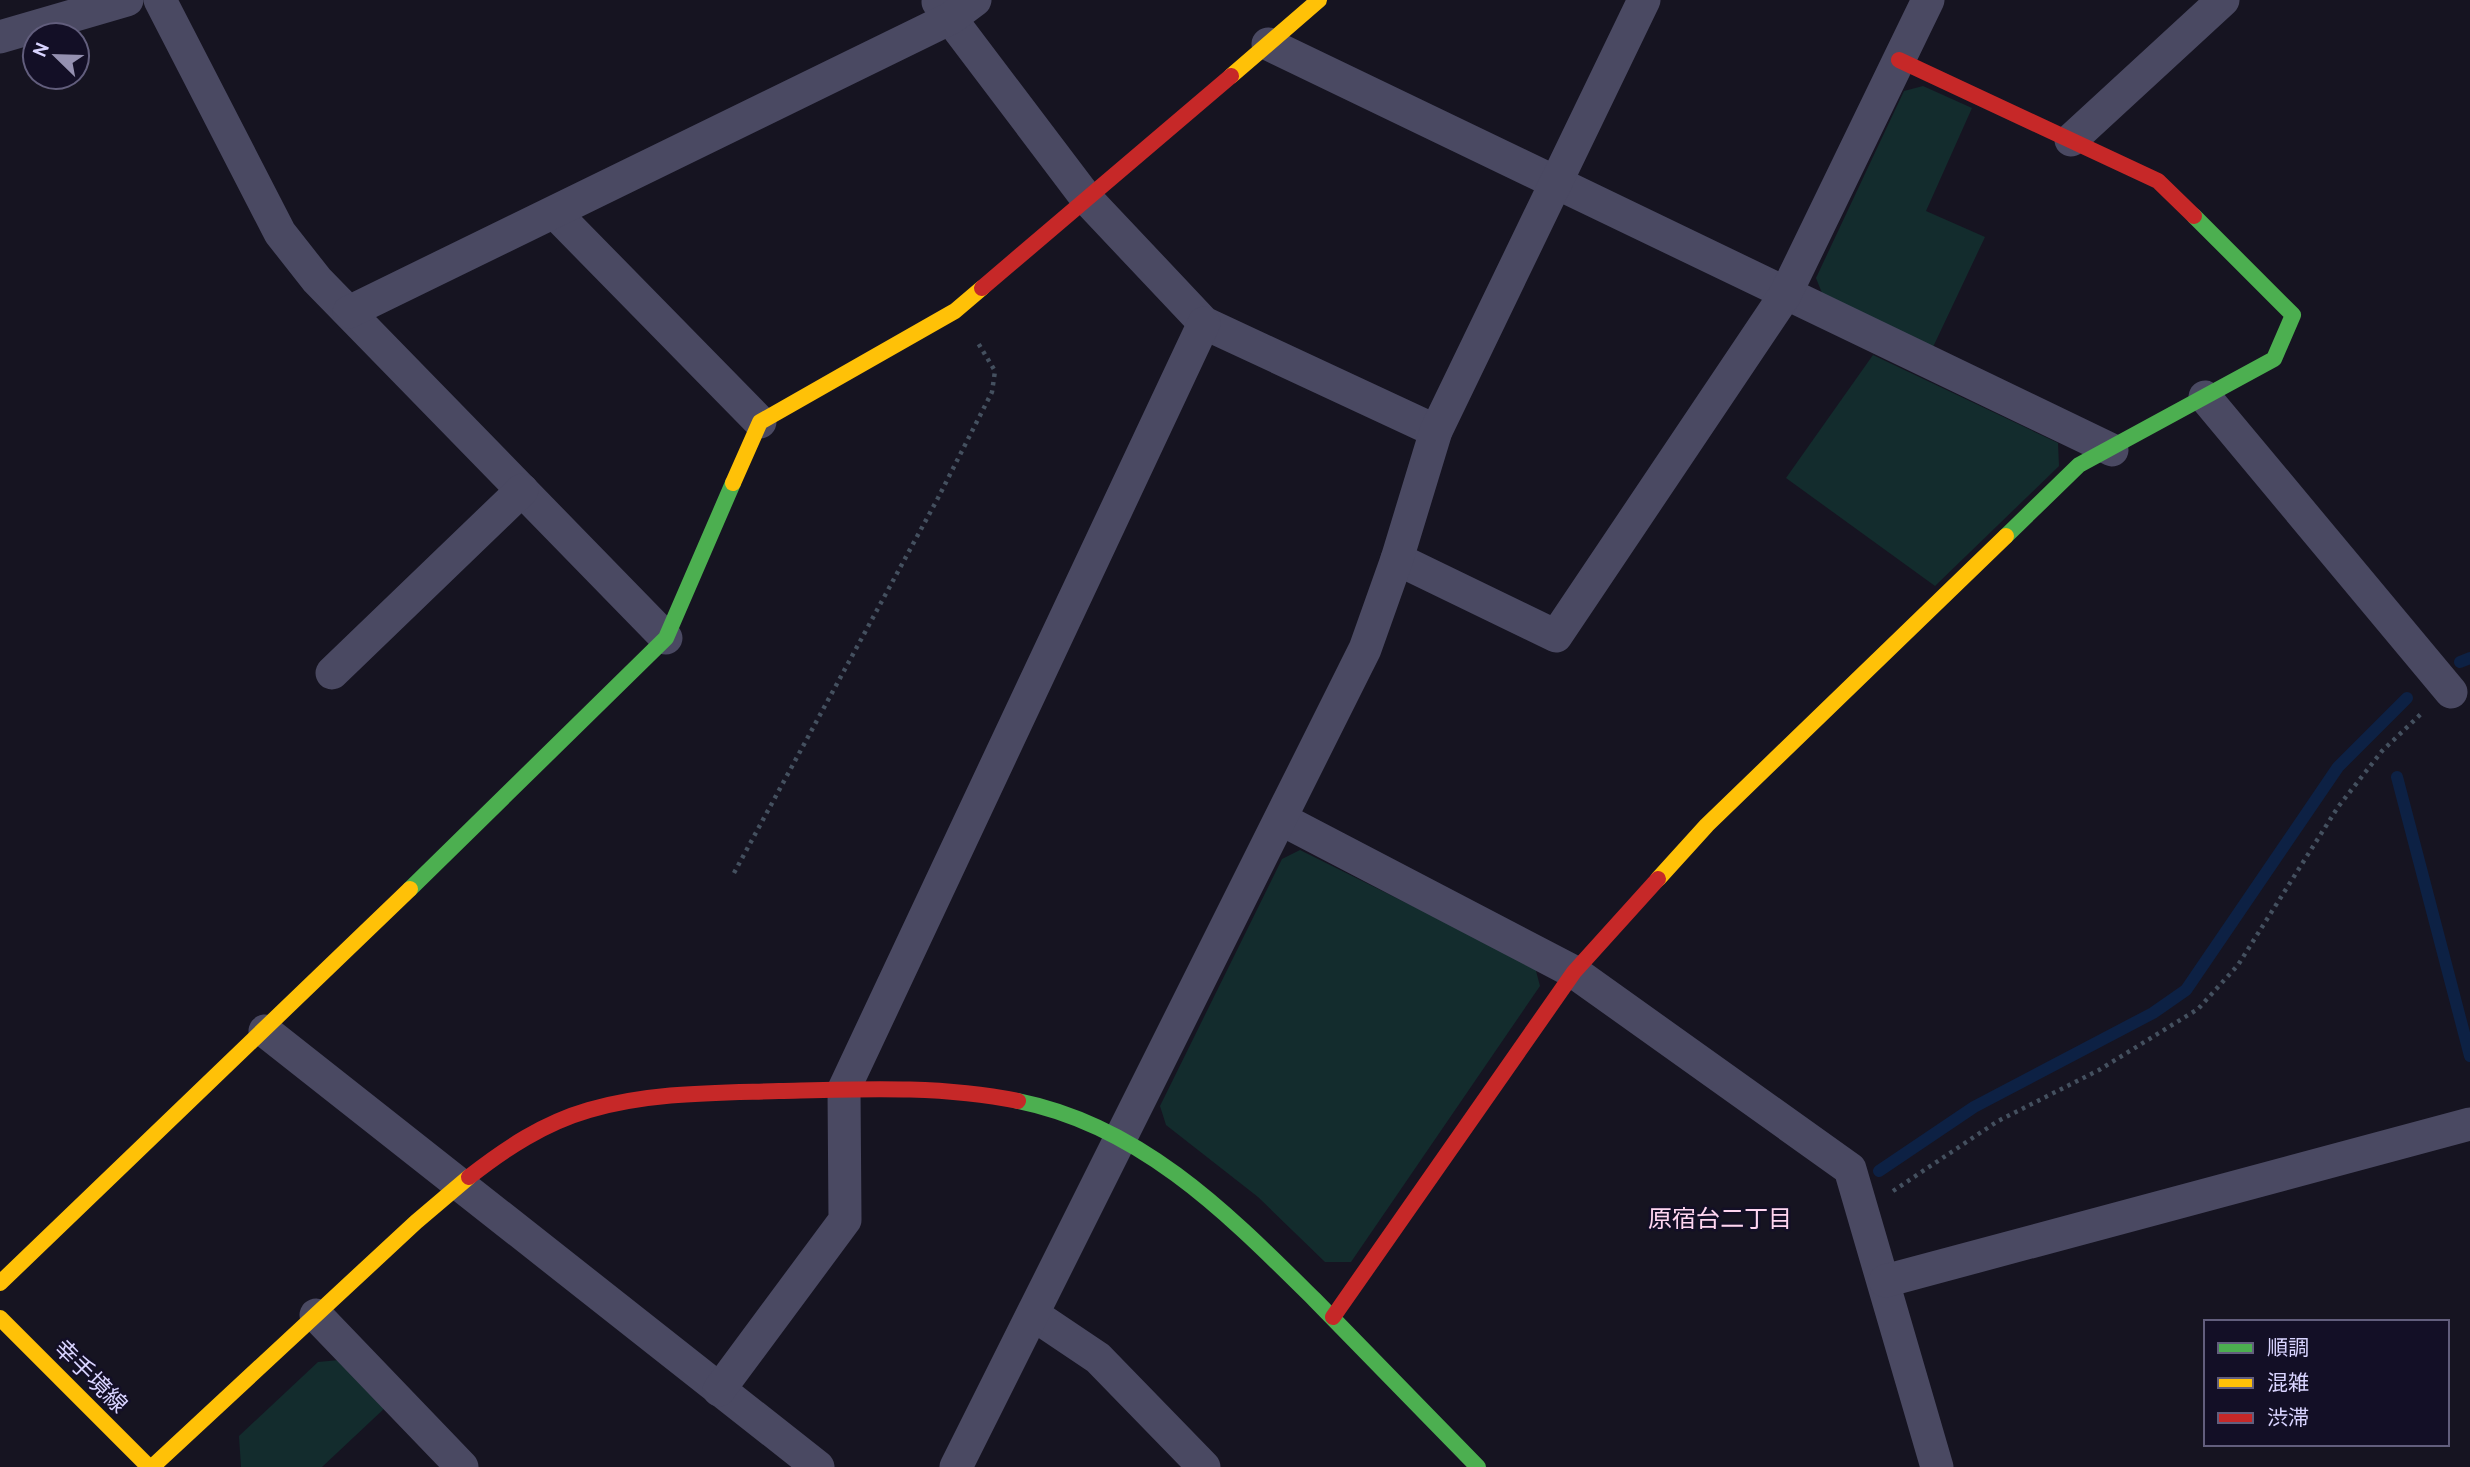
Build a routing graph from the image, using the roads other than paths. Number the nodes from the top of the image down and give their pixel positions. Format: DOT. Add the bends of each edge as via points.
graph roads {
  1 [pos="127,0"];
  2 [pos="160,0"];
  3 [pos="1319,0"];
  4 [pos="1644,0"];
  5 [pos="1928,0"];
  6 [pos="2223,0"];
  7 [pos="954,6"];
  8 [pos="0,37"];
  9 [pos="1268,44"];
  10 [pos="1899,60"];
  11 [pos="2071,140"];
  12 [pos="1556,184"];
  13 [pos="1087,199"];
  14 [pos="555,213"];
  15 [pos="1785,295"];
  16 [pos="349,312"];
  17 [pos="1205,323"];
  18 [pos="2205,397"];
  19 [pos="760,422"];
  20 [pos="1436,431"];
  21 [pos="2112,450"];
  22 [pos="522,490"];
  23 [pos="1397,559"];
  24 [pos="666,638"];
  25 [pos="332,673"];
  26 [pos="2451,692"];
  27 [pos="1281,819"];
  28 [pos="1574,972"];
  29 [pos="265,1031"];
  30 [pos="844,1089"];
  31 [pos="2470,1124"];
  32 [pos="1121,1136"];
  33 [pos="458,1183"];
  34 [pos="1885,1281"];
  35 [pos="0,1283"];
  36 [pos="316,1315"];
  37 [pos="1034,1315"];
  38 [pos="1333,1317"];
  39 [pos="0,1318"];
  40 [pos="719,1390"];
  41 [pos="150,1467"];
  42 [pos="462,1467"];
  43 [pos="818,1467"];
  44 [pos="956,1467"];
  45 [pos="1204,1467"];
  46 [pos="1478,1467"];
  47 [pos="1937,1467"];
  1 -- 8 [label="street"];
  2 -- 16 [label="street" via="280,233"];
  3 -- 9 [label="street"];
  4 -- 12 [label="street"];
  5 -- 10 [label="street"];
  6 -- 11 [label="street"];
  7 -- 13 [label="street"];
  7 -- 14 [label="street"];
  9 -- 12 [label="street"];
  9 -- 13 [label="street"];
  10 -- 11 [label="street"];
  10 -- 15 [label="street"];
  11 -- 18 [label="street" via="2158,181 2293,315 2274,359"];
  12 -- 15 [label="street"];
  12 -- 20 [label="street"];
  13 -- 17 [label="street"];
  13 -- 19 [label="street" via="955,311"];
  14 -- 16 [label="street"];
  14 -- 19 [label="street"];
  15 -- 21 [label="street"];
  15 -- 23 [label="street" via="1556,636"];
  16 -- 22 [label="street"];
  17 -- 20 [label="street"];
  17 -- 30 [label="street"];
  18 -- 21 [label="street"];
  18 -- 26 [label="street"];
  19 -- 24 [label="street"];
  20 -- 23 [label="street"];
  21 -- 28 [label="street" via="2079,466 1727,806"];
  22 -- 24 [label="street"];
  22 -- 25 [label="street"];
  23 -- 27 [label="street" via="1365,649"];
  24 -- 29 [label="street"];
  27 -- 28 [label="street"];
  27 -- 32 [label="street"];
  28 -- 34 [label="street" via="1850,1169"];
  28 -- 38 [label="street"];
  29 -- 33 [label="street"];
  29 -- 35 [label="street"];
  30 -- 32 [label="street" via="929,1091 1017,1102 1073,1115"];
  30 -- 33 [label="street" via="721,1093 612,1105 536,1131"];
  30 -- 40 [label="street" via="845,1220"];
  31 -- 34 [label="street"];
  32 -- 37 [label="street"];
  32 -- 38 [label="street" via="1217,1206"];
  33 -- 36 [label="street"];
  33 -- 40 [label="street"];
  34 -- 47 [label="street"];
  36 -- 41 [label="street"];
  36 -- 42 [label="street"];
  37 -- 44 [label="street"];
  37 -- 45 [label="street" via="1098,1358"];
  38 -- 46 [label="street"];
  39 -- 41 [label="street, 幸手境線"];
  40 -- 43 [label="street"];
}
